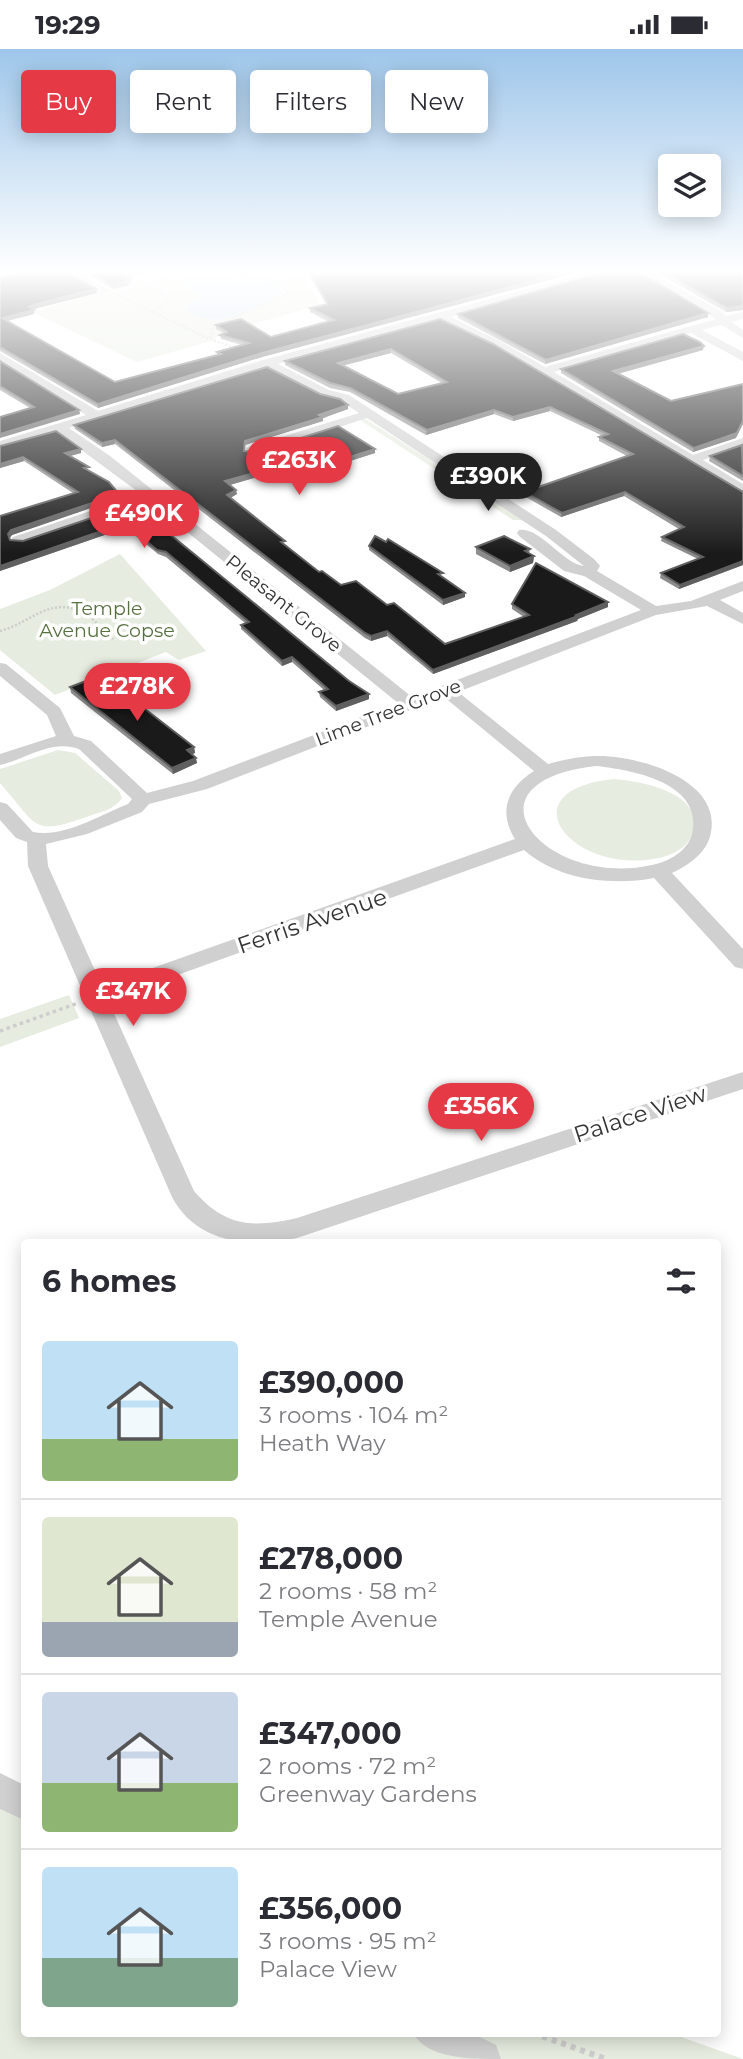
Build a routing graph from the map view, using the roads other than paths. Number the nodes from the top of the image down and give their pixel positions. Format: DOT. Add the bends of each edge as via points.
graph roads {
  1 [pos="16,366"];
  2 [pos="259,366"];
  3 [pos="273,366"];
  4 [pos="535,366"];
  5 [pos="562,366"];
  6 [pos="544,371"];
  7 [pos="325,393"];
  8 [pos="368,414"];
  9 [pos="96,415"];
  10 [pos="352,418"];
  11 [pos="59,428"];
  12 [pos="743,442"];
  13 [pos="0,445"];
  14 [pos="251,451"];
  15 [pos="693,459"];
  16 [pos="743,490"];
  17 [pos="150,496"];
  18 [pos="534,522"];
  19 [pos="516,527"];
  20 [pos="18,540"];
  21 [pos="589,572"];
  22 [pos="743,586"];
  23 [pos="708,600"];
  24 [pos="653,611"];
  25 [pos="743,619"];
  26 [pos="0,669"];
  27 [pos="445,690"];
  28 [pos="410,704"];
  29 [pos="67,739"];
  30 [pos="0,760"];
  31 [pos="546,772"];
  32 [pos="142,800"];
  33 [pos="0,808"];
  34 [pos="36,839"];
  35 [pos="527,842"];
  36 [pos="658,870"];
  37 [pos="743,962"];
  38 [pos="95,997"];
  39 [pos="743,1080"];
  40 [pos="0,1790"];
  41 [pos="21,1801"];
  42 [pos="440,2037"];
  43 [pos="482,2059"];
  1 -- 9 [label="street"];
  2 -- 9 [label="street"];
  3 -- 7 [label="street"];
  4 -- 6 [label="street"];
  5 -- 6 [label="street"];
  6 -- 15 [label="street"];
  7 -- 8 [label="street" via="345,398"];
  7 -- 10 [label="street" via="327,402"];
  8 -- 10 [label="street"];
  8 -- 18 [label="street"];
  9 -- 11 [label="street"];
  10 -- 14 [label="street"];
  10 -- 19 [label="street"];
  11 -- 13 [label="street"];
  11 -- 17 [label="street, Pleasant Grove"];
  12 -- 15 [label="street"];
  15 -- 16 [label="street"];
  17 -- 20 [label="street"];
  17 -- 28 [label="street, Pleasant Grove"];
  18 -- 19 [label="street"];
  18 -- 21 [label="street" via="589,562"];
  19 -- 21 [label="street" via="569,568"];
  21 -- 24 [label="street"];
  22 -- 23 [label="street, Lime Tree Grove"];
  23 -- 24 [label="street, Lime Tree Grove"];
  23 -- 25 [label="street"];
  24 -- 27 [label="street, Lime Tree Grove"];
  26 -- 29 [label="street" via="54,712"];
  27 -- 28 [label="street, Lime Tree Grove"];
  27 -- 31 [label="street"];
  28 -- 32 [label="street, Lime Tree Grove" via="191,789"];
  29 -- 30 [label="street"];
  29 -- 32 [label="street" via="85,745 137,790"];
  31 -- 35 [label="street" via="516,798 514,820"];
  31 -- 36 [label="street" via="577,763 615,762 652,771 683,787 701,810 703,834 688,855"];
  32 -- 34 [label="street, Lime Tree Grove" via="135,808 60,837"];
  33 -- 34 [label="street" via="22,832"];
  34 -- 38 [label="street" via="38,866"];
  35 -- 36 [label="street" via="571,868 630,875"];
  35 -- 38 [label="street, Ferris Avenue"];
  36 -- 37 [label="street"];
  38 -- 39 [label="street, Palace View" via="184,1197 216,1225 245,1234 278,1233"];
  40 -- 41 [label="street"];
  42 -- 43 [label="street"];
}
